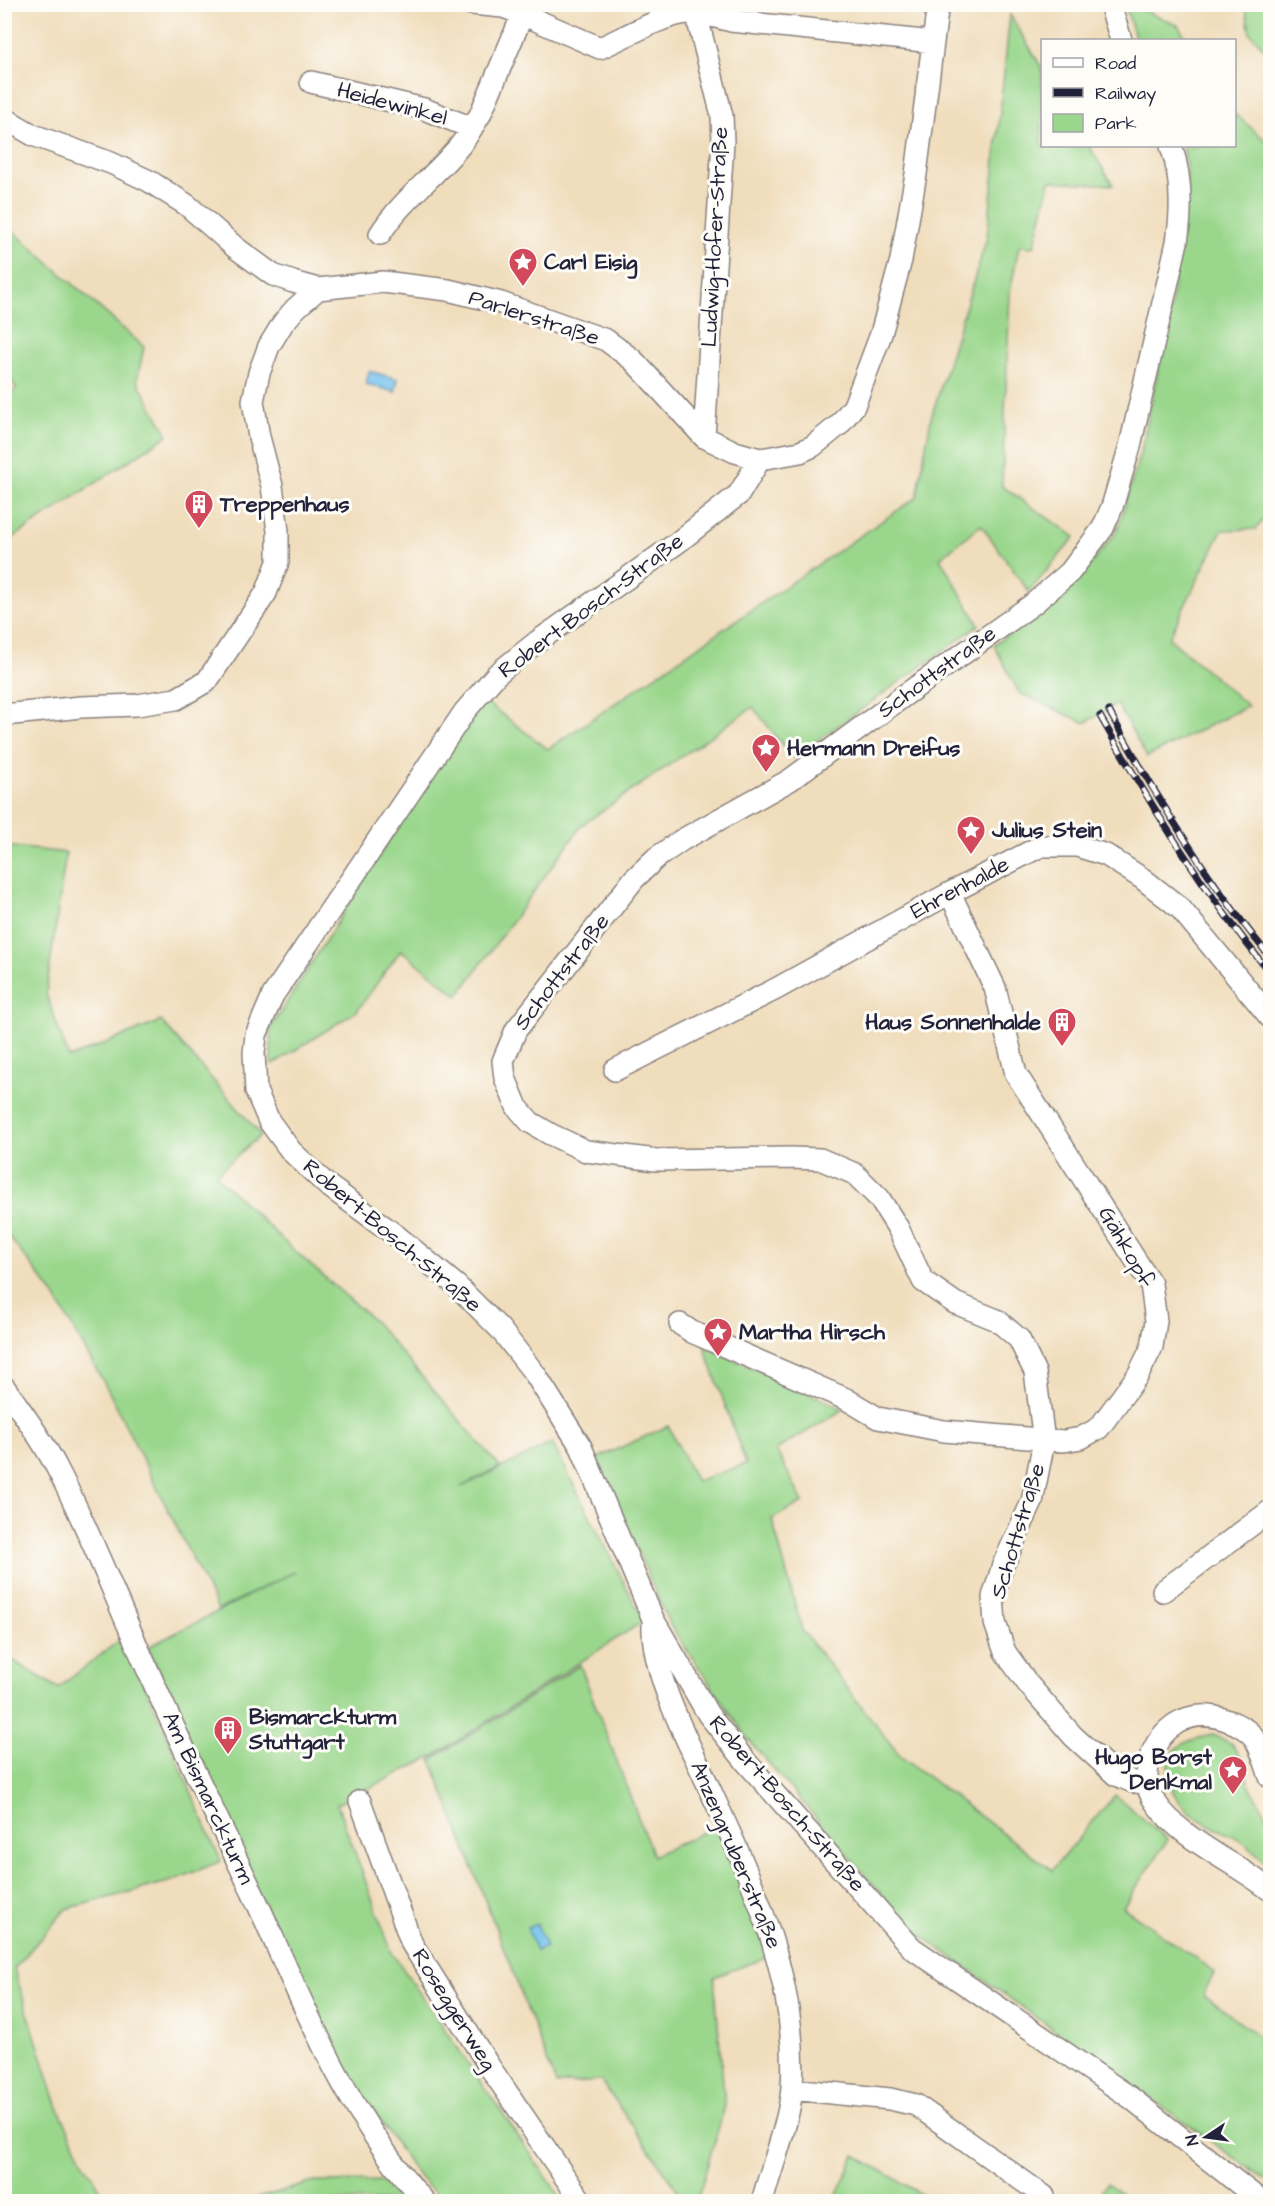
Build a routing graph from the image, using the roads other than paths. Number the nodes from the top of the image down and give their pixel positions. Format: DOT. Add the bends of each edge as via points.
graph roads {
  1 [pos="471,4"];
  2 [pos="938,4"];
  3 [pos="1110,4"];
  4 [pos="525,9"];
  5 [pos="702,9"];
  6 [pos="1121,39"];
  7 [pos="933,42"];
  8 [pos="311,82"];
  9 [pos="4,118"];
  10 [pos="472,128"];
  11 [pos="1171,147"];
  12 [pos="380,234"];
  13 [pos="318,289"];
  14 [pos="704,437"];
  15 [pos="760,459"];
  16 [pos="4,715"];
  17 [pos="950,893"];
  18 [pos="1270,1017"];
  19 [pos="615,1070"];
  20 [pos="680,1324"];
  21 [pos="4,1387"];
  22 [pos="1044,1441"];
  23 [pos="1270,1511"];
  24 [pos="1163,1591"];
  25 [pos="653,1619"];
  26 [pos="1270,1778"];
  27 [pos="1148,1783"];
  28 [pos="360,1801"];
  29 [pos="1270,1890"];
  30 [pos="792,2089"];
  31 [pos="1044,2196"];
  32 [pos="425,2202"];
  33 [pos="582,2202"];
  34 [pos="762,2202"];
  35 [pos="1262,2202"];
  1 -- 4 [label="street"];
  2 -- 7 [label="street, Parlerstraße"];
  3 -- 6 [label="street"];
  4 -- 5 [label="street" via="600,48 672,15"];
  4 -- 10 [label="street"];
  5 -- 7 [label="street" via="731,21"];
  5 -- 14 [label="street, Ludwig-Hofer-Straße" via="699,25 722,116 723,142"];
  7 -- 15 [label="street, Parlerstraße" via="901,260 881,334 854,406 839,426 813,446"];
  8 -- 10 [label="street, Heidewinkel" via="424,109"];
  9 -- 13 [label="street, Parlerstraße" via="33,135 111,163 149,182 187,205 273,275"];
  10 -- 12 [label="street"];
  11 -- 22 [label="street, Schottstraße" via="1180,198 1177,242 1119,486 1104,528 1070,572 1033,604 799,773 656,858 634,879 516,1030 503,1061 517,1107 531,1122 586,1151 656,1160 820,1160 855,1174 879,1198 923,1281 955,1303 997,1320 1019,1339 1035,1372"];
  13 -- 14 [label="street, Parlerstraße" via="383,282 448,290 501,303 606,340 633,360"];
  13 -- 16 [label="street" via="283,323 268,346 253,401 275,509 278,562 266,593 207,681 176,699"];
  14 -- 15 [label="street, Parlerstraße"];
  15 -- 25 [label="street, Robert-Bosch-Straße" via="739,495 497,674 439,748 273,995 256,1035 256,1091 278,1136 326,1184 456,1285 500,1329 535,1374 581,1447"];
  17 -- 18 [label="street, Ehrenhalde" via="1041,846 1077,846 1106,855 1180,908"];
  17 -- 19 [label="street, Ehrenhalde" via="776,989"];
  17 -- 22 [label="street, Gähkopf" via="995,988 1016,1074 1134,1255 1151,1284 1155,1300 1152,1347 1138,1375 1099,1428 1081,1438"];
  20 -- 22 [label="street, Gähkopf" via="846,1399 878,1418 944,1431"];
  21 -- 32 [label="street, Am Bismarckturm" via="58,1471 179,1740 344,2087 369,2129"];
  22 -- 27 [label="street, Schottstraße" via="1032,1502 993,1597 995,1623 1005,1652 1073,1736 1116,1775"];
  23 -- 24 [label="street"];
  25 -- 30 [label="street, Anzengruberstraße" via="652,1642 659,1668 778,1954 791,2036"];
  25 -- 35 [label="street, Robert-Bosch-Straße" via="708,1714 912,1948 1131,2098"];
  26 -- 27 [label="street" via="1254,1738 1235,1722 1213,1716 1194,1717 1164,1734 1149,1761"];
  27 -- 29 [label="street" via="1154,1801 1173,1822"];
  28 -- 33 [label="street, Roseggerweg" via="412,1944"];
  30 -- 31 [label="street" via="916,2105"];
  30 -- 34 [label="street, Anzengruberstraße"];
}
